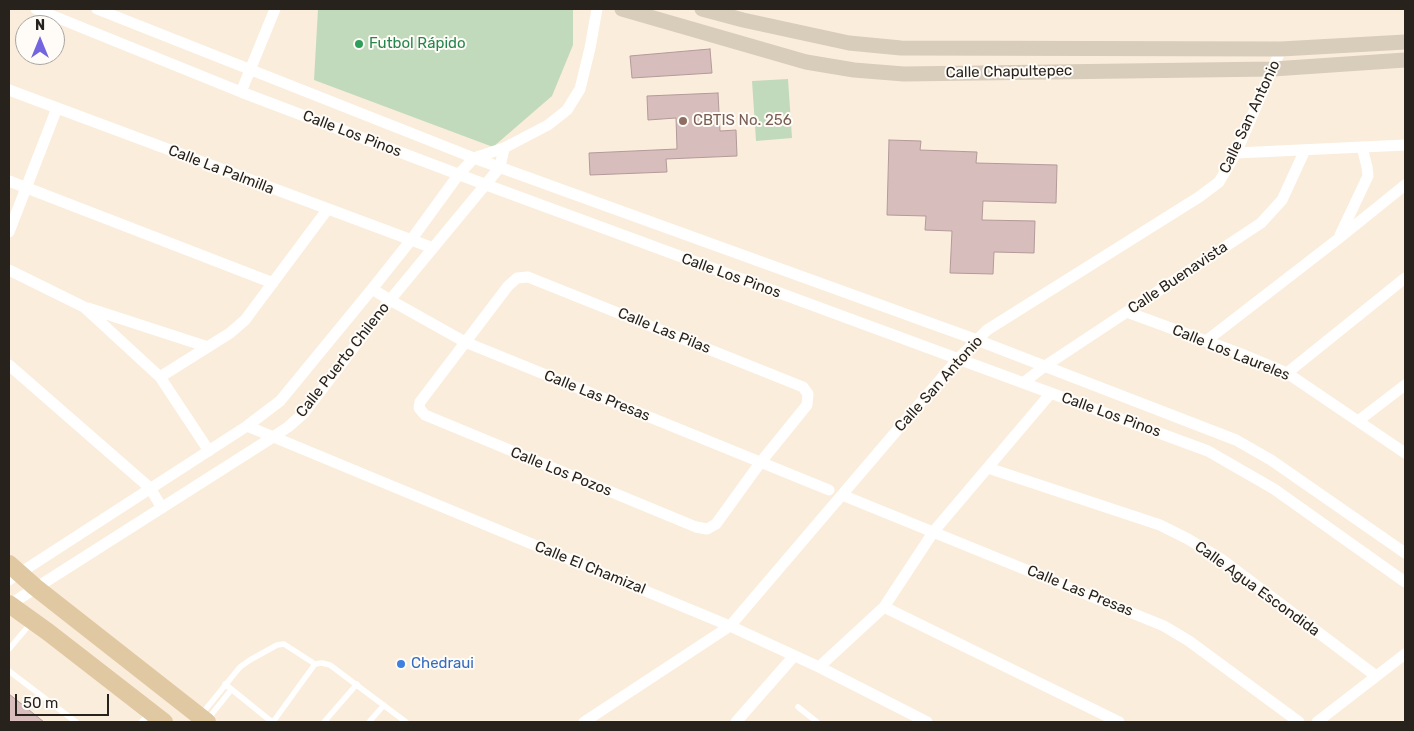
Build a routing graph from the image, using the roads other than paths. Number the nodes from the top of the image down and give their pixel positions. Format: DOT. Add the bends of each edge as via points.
graph roads {
  1 [pos="36,9"];
  2 [pos="98,9"];
  3 [pos="275,9"];
  4 [pos="597,9"];
  5 [pos="622,9"];
  6 [pos="702,9"];
  7 [pos="742,14"];
  8 [pos="1405,42"];
  9 [pos="1281,49"];
  10 [pos="1405,60"];
  11 [pos="251,68"];
  12 [pos="1273,69"];
  13 [pos="9,90"];
  14 [pos="241,92"];
  15 [pos="57,108"];
  16 [pos="1405,145"];
  17 [pos="1362,147"];
  18 [pos="504,148"];
  19 [pos="1305,150"];
  20 [pos="1236,153"];
  21 [pos="474,158"];
  22 [pos="500,167"];
  23 [pos="459,174"];
  24 [pos="9,180"];
  25 [pos="484,184"];
  26 [pos="1405,185"];
  27 [pos="26,187"];
  28 [pos="327,210"];
  29 [pos="9,232"];
  30 [pos="1338,239"];
  31 [pos="411,240"];
  32 [pos="433,248"];
  33 [pos="9,270"];
  34 [pos="1405,278"];
  35 [pos="273,283"];
  36 [pos="372,289"];
  37 [pos="390,300"];
  38 [pos="84,307"];
  39 [pos="1127,312"];
  40 [pos="976,340"];
  41 [pos="1206,341"];
  42 [pos="465,342"];
  43 [pos="208,347"];
  44 [pos="958,360"];
  45 [pos="9,365"];
  46 [pos="1045,366"];
  47 [pos="1287,373"];
  48 [pos="160,376"];
  49 [pos="1023,383"];
  50 [pos="1405,385"];
  51 [pos="1051,393"];
  52 [pos="1358,421"];
  53 [pos="247,426"];
  54 [pos="273,438"];
  55 [pos="209,450"];
  56 [pos="1405,453"];
  57 [pos="760,463"];
  58 [pos="988,468"];
  59 [pos="150,488"];
  60 [pos="829,490"];
  61 [pos="842,495"];
  62 [pos="162,508"];
  63 [pos="934,531"];
  64 [pos="1405,552"];
  65 [pos="12,572"];
  66 [pos="1405,582"];
  67 [pos="35,587"];
  68 [pos="9,605"];
  69 [pos="884,607"];
  70 [pos="33,622"];
  71 [pos="730,626"];
  72 [pos="9,649"];
  73 [pos="1405,654"];
  74 [pos="794,656"];
  75 [pos="315,664"];
  76 [pos="819,667"];
  77 [pos="9,671"];
  78 [pos="1376,676"];
  79 [pos="225,684"];
  80 [pos="357,684"];
  81 [pos="231,690"];
  82 [pos="384,705"];
  83 [pos="798,707"];
  84 [pos="152,719"];
  85 [pos="204,720"];
  86 [pos="76,722"];
  87 [pos="273,722"];
  88 [pos="324,722"];
  89 [pos="369,722"];
  90 [pos="406,722"];
  91 [pos="584,722"];
  92 [pos="736,722"];
  93 [pos="817,722"];
  94 [pos="927,722"];
  95 [pos="1119,722"];
  96 [pos="1299,722"];
  97 [pos="1318,722"];
  1 -- 14 [label="street, Calle Los Pinos"];
  2 -- 11 [label="street, Calle Los Pinos"];
  3 -- 11 [label="street"];
  4 -- 18 [label="street, Calle Puerto Chileno" via="580,89 567,110"];
  5 -- 12 [label="street, Calle Chapultepec" via="806,62 854,70 904,74"];
  6 -- 7 [label="street, Calle Chapultepec"];
  7 -- 9 [label="street, Calle Chapultepec" via="849,43 901,48"];
  8 -- 9 [label="street, Calle Chapultepec"];
  9 -- 12 [label="street, Calle San Antonio"];
  10 -- 12 [label="street, Calle Chapultepec"];
  11 -- 14 [label="street"];
  11 -- 21 [label="street, Calle Los Pinos"];
  12 -- 20 [label="street, Calle San Antonio"];
  13 -- 15 [label="street, Calle La Palmilla"];
  14 -- 23 [label="street, Calle Los Pinos"];
  15 -- 27 [label="street"];
  15 -- 28 [label="street, Calle La Palmilla"];
  16 -- 17 [label="street"];
  17 -- 19 [label="street"];
  17 -- 30 [label="street" via="1368,176"];
  18 -- 21 [label="street, Calle Puerto Chileno"];
  18 -- 22 [label="street"];
  19 -- 20 [label="street"];
  19 -- 39 [label="street, Calle Buenavista" via="1282,200 1261,223"];
  20 -- 40 [label="street, Calle San Antonio" via="1219,182 1199,197 1000,321"];
  21 -- 22 [label="street, Calle Los Pinos"];
  21 -- 23 [label="street, Calle Puerto Chileno"];
  22 -- 25 [label="street, Calle Puerto Chileno"];
  22 -- 40 [label="street, Calle Los Pinos"];
  23 -- 25 [label="street, Calle Los Pinos"];
  23 -- 31 [label="street, Calle Puerto Chileno"];
  24 -- 27 [label="street"];
  25 -- 32 [label="street, Calle Puerto Chileno"];
  25 -- 44 [label="street, Calle Los Pinos"];
  26 -- 30 [label="street"];
  27 -- 29 [label="street"];
  27 -- 35 [label="street"];
  28 -- 31 [label="street, Calle La Palmilla"];
  28 -- 35 [label="street"];
  30 -- 41 [label="street"];
  31 -- 32 [label="street, Calle La Palmilla"];
  31 -- 36 [label="street, Calle Puerto Chileno"];
  32 -- 37 [label="street, Calle Puerto Chileno"];
  33 -- 38 [label="street"];
  34 -- 47 [label="street"];
  35 -- 43 [label="street" via="230,334"];
  36 -- 37 [label="street, Calle Las Presas"];
  36 -- 53 [label="street, Calle Puerto Chileno" via="280,401"];
  37 -- 42 [label="street, Calle Las Presas"];
  37 -- 54 [label="street, Calle Puerto Chileno" via="304,412"];
  38 -- 43 [label="street"];
  38 -- 48 [label="street"];
  39 -- 41 [label="street, Calle Los Laureles"];
  39 -- 46 [label="street, Calle Buenavista"];
  40 -- 44 [label="street, Calle San Antonio"];
  40 -- 46 [label="street, Calle Los Pinos"];
  41 -- 47 [label="street, Calle Los Laureles"];
  42 -- 57 [label="street, Calle Las Presas"];
  42 -- 57 [label="street, Calle Los Pozos" via="420,402 419,408 425,415 696,528 716,524"];
  42 -- 57 [label="street, Calle Las Pilas" via="508,286 517,278 528,277 803,387 808,394 807,405"];
  43 -- 48 [label="street"];
  44 -- 49 [label="street, Calle Los Pinos"];
  44 -- 61 [label="street, Calle San Antonio"];
  45 -- 59 [label="street"];
  46 -- 49 [label="street, Calle Buenavista"];
  46 -- 64 [label="street, Calle Los Pinos" via="1236,440 1271,460"];
  47 -- 52 [label="street, Calle Los Laureles"];
  48 -- 55 [label="street"];
  49 -- 51 [label="street, Calle Los Pinos"];
  50 -- 52 [label="street"];
  51 -- 58 [label="street"];
  51 -- 66 [label="street, Calle Los Pinos" via="1208,451 1274,490"];
  52 -- 56 [label="street, Calle Los Laureles"];
  53 -- 54 [label="street, Calle El Chamizal"];
  53 -- 55 [label="street, Calle Puerto Chileno"];
  54 -- 62 [label="street, Calle Puerto Chileno"];
  54 -- 71 [label="street, Calle El Chamizal"];
  55 -- 59 [label="street, Calle Puerto Chileno"];
  57 -- 60 [label="street, Calle Las Presas"];
  58 -- 63 [label="street"];
  58 -- 78 [label="street, Calle Agua Escondida" via="1160,525 1188,539 1221,559"];
  59 -- 62 [label="street"];
  59 -- 65 [label="street, Calle Puerto Chileno"];
  61 -- 63 [label="street, Calle Las Presas"];
  61 -- 71 [label="street, Calle San Antonio"];
  62 -- 67 [label="street, Calle Puerto Chileno"];
  63 -- 69 [label="street"];
  63 -- 96 [label="street, Calle Las Presas" via="1164,626"];
  65 -- 67 [label="main road"];
  67 -- 68 [label="street, Calle Puerto Chileno"];
  67 -- 85 [label="main road"];
  68 -- 70 [label="main road"];
  69 -- 76 [label="street"];
  69 -- 95 [label="street"];
  70 -- 72 [label="lane"];
  70 -- 84 [label="main road"];
  71 -- 74 [label="street, Calle El Chamizal"];
  71 -- 91 [label="street, Calle San Antonio"];
  73 -- 78 [label="street"];
  74 -- 76 [label="street, Calle El Chamizal"];
  74 -- 92 [label="street"];
  75 -- 79 [label="lane" via="284,644 277,645 240,667"];
  75 -- 80 [label="lane" via="330,664"];
  75 -- 87 [label="lane"];
  76 -- 94 [label="street, Calle El Chamizal"];
  77 -- 86 [label="lane"];
  78 -- 97 [label="street"];
  79 -- 81 [label="lane"];
  79 -- 85 [label="lane"];
  80 -- 82 [label="lane"];
  80 -- 88 [label="lane"];
  81 -- 85 [label="lane"];
  81 -- 87 [label="lane"];
  82 -- 89 [label="lane"];
  82 -- 90 [label="lane"];
  83 -- 93 [label="lane"];
}
